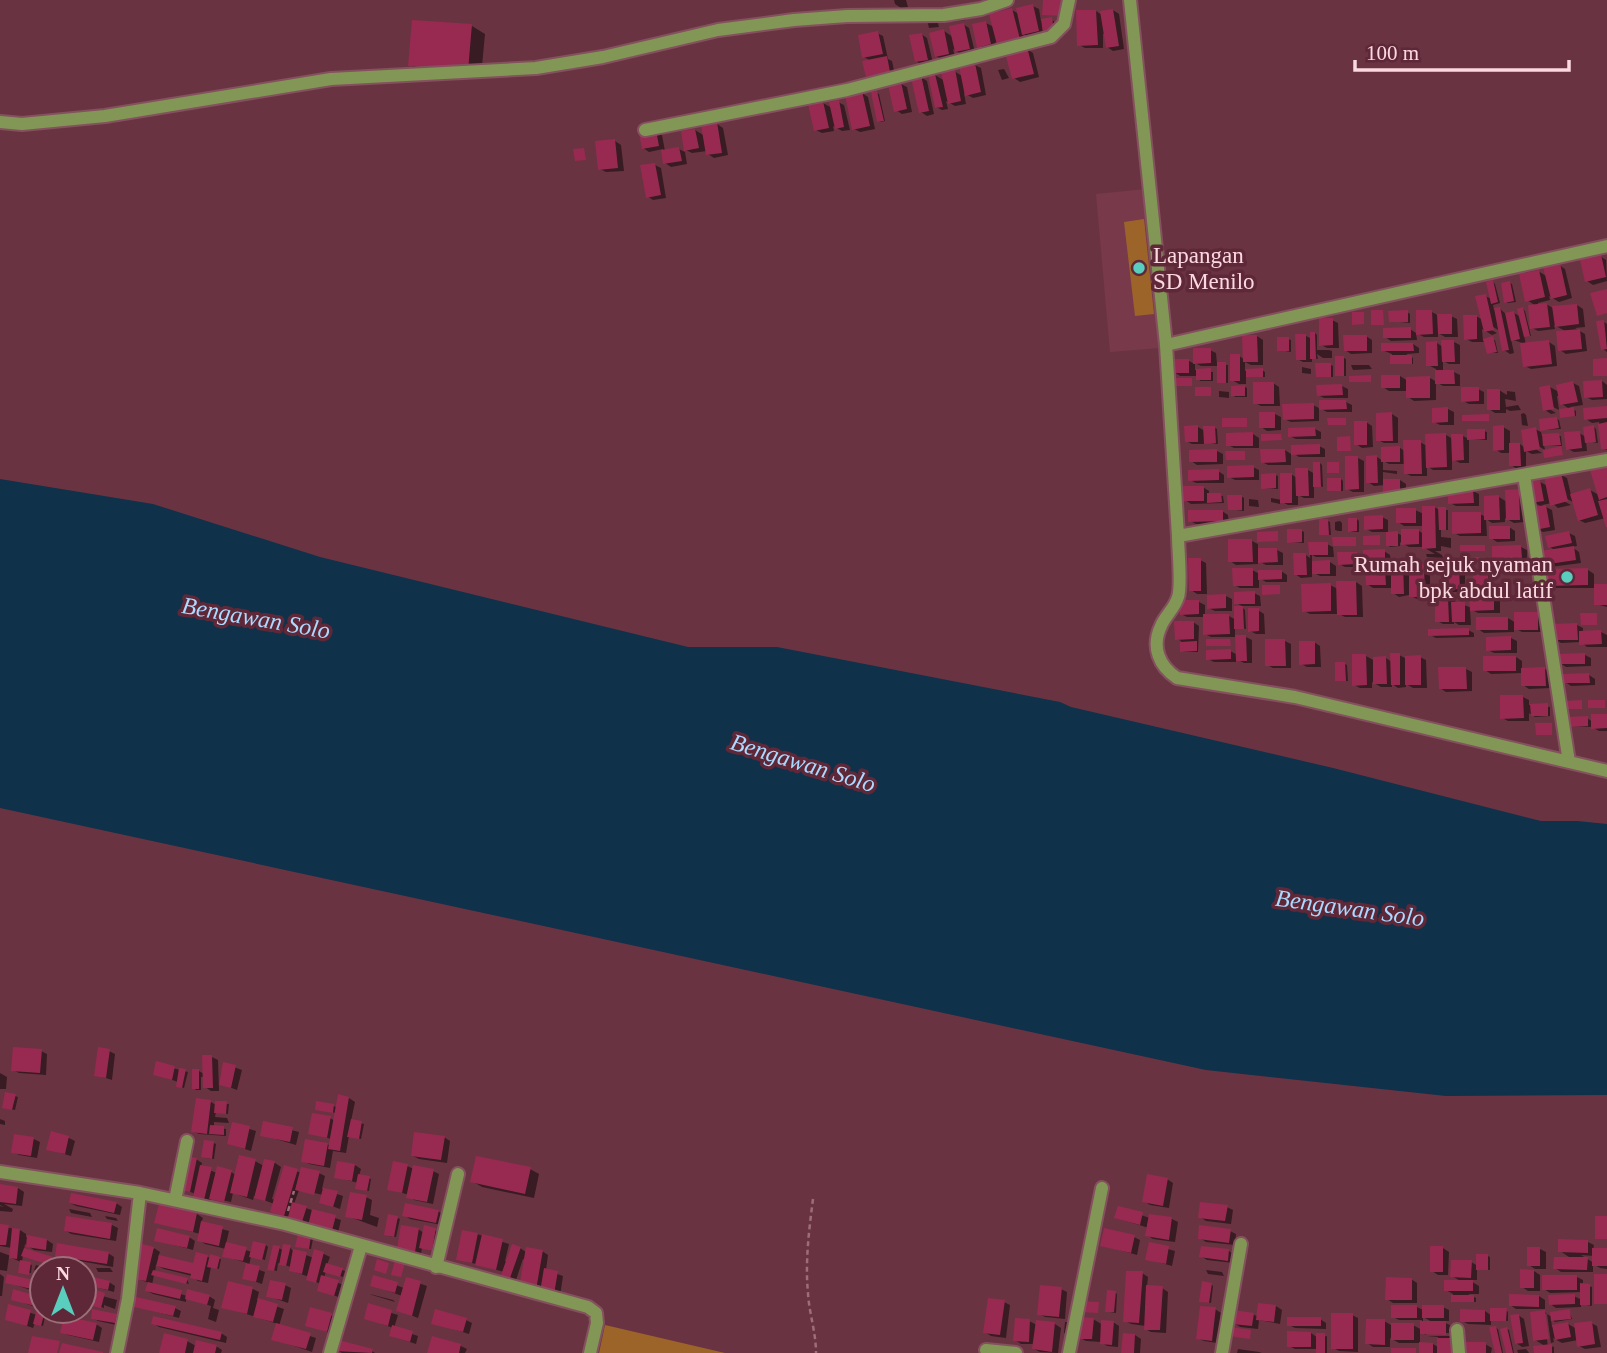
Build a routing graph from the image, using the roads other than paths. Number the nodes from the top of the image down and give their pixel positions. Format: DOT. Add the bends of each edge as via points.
graph roads {
  1 [pos="1007,0"];
  2 [pos="1069,0"];
  3 [pos="1130,0"];
  4 [pos="0,122"];
  5 [pos="645,130"];
  6 [pos="1607,246"];
  7 [pos="1166,345"];
  8 [pos="1607,460"];
  9 [pos="1524,475"];
  10 [pos="1178,536"];
  11 [pos="1569,762"];
  12 [pos="1607,771"];
  13 [pos="187,1141"];
  14 [pos="0,1172"];
  15 [pos="458,1174"];
  16 [pos="1102,1188"];
  17 [pos="140,1193"];
  18 [pos="175,1200"];
  19 [pos="1241,1244"];
  20 [pos="361,1246"];
  21 [pos="436,1267"];
  22 [pos="1457,1331"];
  23 [pos="986,1350"];
  24 [pos="117,1353"];
  25 [pos="330,1353"];
  26 [pos="590,1353"];
  27 [pos="1016,1353"];
  28 [pos="1069,1353"];
  29 [pos="1222,1353"];
  30 [pos="1459,1353"];
  1 -- 4 [label="street" via="944,16 847,16 718,30 536,68 331,79 105,116"];
  2 -- 5 [label="street" via="1064,24 1051,37 847,90"];
  3 -- 7 [label="street"];
  6 -- 7 [label="street"];
  7 -- 10 [label="street"];
  8 -- 9 [label="street"];
  9 -- 10 [label="street"];
  9 -- 11 [label="street"];
  10 -- 11 [label="street" via="1178,597 1159,628 1157,645 1160,662 1177,678 1295,696"];
  11 -- 12 [label="street"];
  13 -- 18 [label="street"];
  14 -- 17 [label="street"];
  15 -- 21 [label="street"];
  16 -- 28 [label="street"];
  17 -- 18 [label="street"];
  17 -- 24 [label="street"];
  18 -- 20 [label="street"];
  19 -- 29 [label="street"];
  20 -- 21 [label="street"];
  20 -- 25 [label="street"];
  21 -- 26 [label="street" via="588,1307 596,1313 597,1323"];
  22 -- 30 [label="street"];
  23 -- 27 [label="street"];
}
